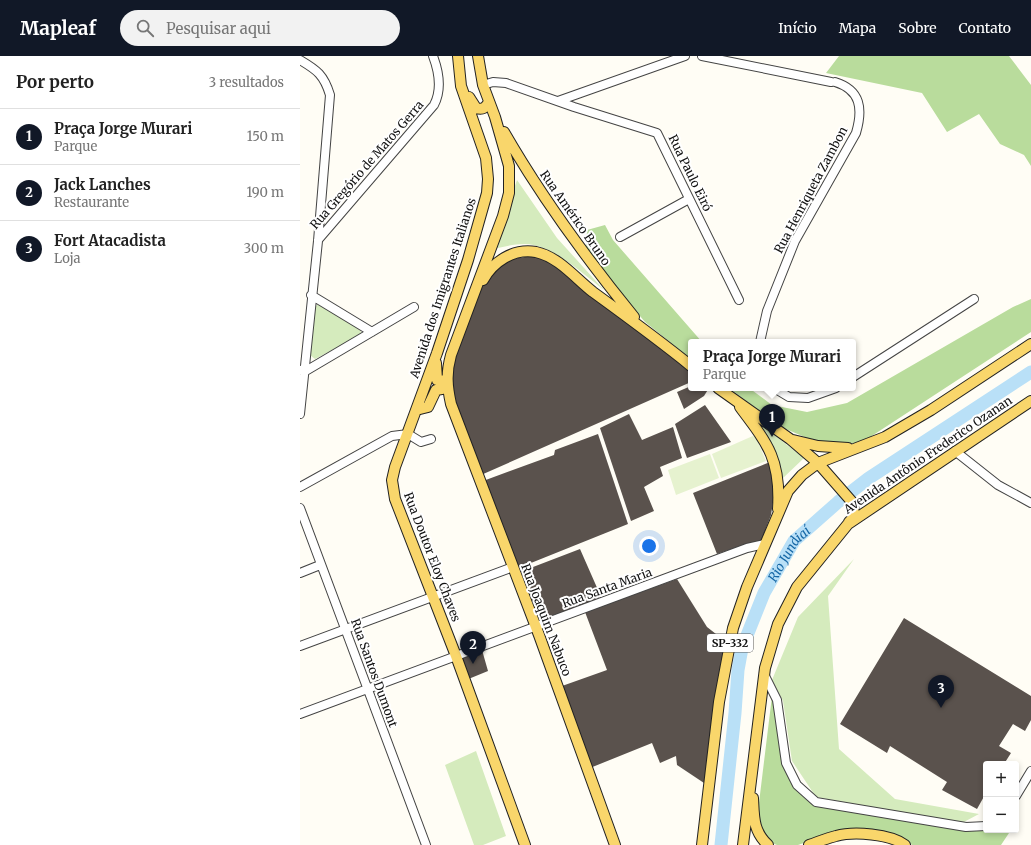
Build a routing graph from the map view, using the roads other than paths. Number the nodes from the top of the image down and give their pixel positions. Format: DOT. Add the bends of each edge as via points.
graph roads {
  1 [pos="433,56"];
  2 [pos="458,56"];
  3 [pos="478,56"];
  4 [pos="685,56"];
  5 [pos="702,56"];
  6 [pos="300,60"];
  7 [pos="483,85"];
  8 [pos="461,86"];
  9 [pos="558,101"];
  10 [pos="489,102"];
  11 [pos="495,117"];
  12 [pos="689,199"];
  13 [pos="620,237"];
  14 [pos="318,241"];
  15 [pos="474,292"];
  16 [pos="311,295"];
  17 [pos="974,299"];
  18 [pos="740,300"];
  19 [pos="414,307"];
  20 [pos="643,328"];
  21 [pos="372,332"];
  22 [pos="761,339"];
  23 [pos="1031,344"];
  24 [pos="437,354"];
  25 [pos="688,364"];
  26 [pos="302,370"];
  27 [pos="856,375"];
  28 [pos="447,385"];
  29 [pos="722,391"];
  30 [pos="779,391"];
  31 [pos="828,391"];
  32 [pos="734,400"];
  33 [pos="1031,401"];
  34 [pos="416,410"];
  35 [pos="300,414"];
  36 [pos="408,434"];
  37 [pos="431,439"];
  38 [pos="790,439"];
  39 [pos="862,446"];
  40 [pos="955,451"];
  41 [pos="818,463"];
  42 [pos="300,487"];
  43 [pos="1031,503"];
  44 [pos="300,508"];
  45 [pos="777,517"];
  46 [pos="848,524"];
  47 [pos="765,544"];
  48 [pos="320,565"];
  49 [pos="513,567"];
  50 [pos="300,573"];
  51 [pos="433,597"];
  52 [pos="536,627"];
  53 [pos="345,629"];
  54 [pos="300,646"];
  55 [pos="456,656"];
  56 [pos="764,674"];
  57 [pos="367,689"];
  58 [pos="300,714"];
  59 [pos="1031,771"];
  60 [pos="751,772"];
  61 [pos="1019,791"];
  62 [pos="983,826"];
  63 [pos="426,845"];
  64 [pos="524,845"];
  65 [pos="615,845"];
  66 [pos="702,845"];
  67 [pos="743,845"];
  68 [pos="768,845"];
  69 [pos="809,845"];
  70 [pos="906,845"];
  1 -- 14 [label="street, Rua Gregório de Matos Gerra" via="439,83 438,97 434,105"];
  2 -- 8 [label="main road, Avenida dos Imigrantes Italianos"];
  3 -- 7 [label="main road"];
  4 -- 9 [label="street"];
  5 -- 22 [label="street, Rua Henriqueta Zambon" via="847,86 856,96 860,108 856,133 795,241 767,311"];
  6 -- 14 [label="street" via="317,71 326,82 330,95"];
  7 -- 9 [label="street, Rua Paulo Eiró" via="493,82 506,83"];
  7 -- 10 [label="main road"];
  8 -- 10 [label="main road" via="476,108 484,108"];
  8 -- 24 [label="main road, Avenida dos Imigrantes Italianos" via="486,158 487,193"];
  9 -- 12 [label="street, Rua Paulo Eiró" via="657,133"];
  10 -- 11 [label="main road"];
  11 -- 15 [label="main road" via="509,166 509,193"];
  11 -- 20 [label="main road, Rua Américo Bruno" via="522,164 577,246"];
  12 -- 13 [label="street"];
  12 -- 18 [label="street, Rua Paulo Eiró"];
  14 -- 16 [label="street"];
  15 -- 20 [label="main road" via="488,270 499,261 517,253 536,252 553,259"];
  15 -- 28 [label="main road" via="451,355"];
  16 -- 21 [label="street"];
  16 -- 26 [label="street"];
  17 -- 27 [label="street"];
  19 -- 21 [label="street"];
  20 -- 25 [label="main road"];
  21 -- 26 [label="street"];
  23 -- 39 [label="main road" via="931,410 885,437"];
  24 -- 28 [label="main road" via="437,380"];
  24 -- 34 [label="main road, Avenida dos Imigrantes Italianos"];
  26 -- 35 [label="street"];
  28 -- 34 [label="main road" via="436,390 428,407"];
  28 -- 49 [label="main road, Rua Joaquim Nabuco" via="451,404"];
  29 -- 32 [label="main road"];
  30 -- 31 [label="street" via="789,397 808,398"];
  32 -- 38 [label="main road"];
  32 -- 45 [label="main road" via="763,438 776,465 779,490"];
  33 -- 40 [label="main road, Avenida Antônio Frederico Ozanan"];
  34 -- 36 [label="main road, Avenida dos Imigrantes Italianos"];
  36 -- 37 [label="street" via="421,442"];
  36 -- 42 [label="street" via="392,436"];
  36 -- 51 [label="main road, Rua Doutor Eloy Chaves" via="395,467 393,489"];
  38 -- 39 [label="main road" via="818,446"];
  38 -- 41 [label="main road"];
  39 -- 41 [label="main road"];
  40 -- 43 [label="street" via="998,485"];
  40 -- 46 [label="main road, Avenida Antônio Frederico Ozanan"];
  41 -- 45 [label="main road, SP-332" via="802,475 788,491"];
  41 -- 46 [label="main road" via="853,503 854,517"];
  44 -- 48 [label="street, Rua Santos Dumont"];
  45 -- 47 [label="main road, SP-332"];
  46 -- 56 [label="main road, Avenida Antônio Frederico Ozanan / SP-332" via="801,581 785,609 770,645"];
  47 -- 52 [label="street, Rua Santa Maria" via="747,548"];
  47 -- 66 [label="main road, SP-332" via="733,628 719,702"];
  48 -- 50 [label="street"];
  48 -- 53 [label="street, Rua Santos Dumont"];
  49 -- 51 [label="street"];
  49 -- 52 [label="main road, Rua Joaquim Nabuco"];
  51 -- 53 [label="street"];
  51 -- 55 [label="main road, Rua Doutor Eloy Chaves"];
  52 -- 55 [label="street, Rua Santa Maria"];
  52 -- 65 [label="main road, Rua Joaquim Nabuco"];
  53 -- 54 [label="street"];
  53 -- 57 [label="street, Rua Santos Dumont"];
  55 -- 57 [label="street, Rua Santa Maria"];
  55 -- 64 [label="main road, Rua Doutor Eloy Chaves"];
  56 -- 60 [label="main road, Avenida Antônio Frederico Ozanan / SP-332"];
  56 -- 62 [label="street" via="777,700 786,764 797,785 816,802 966,827"];
  57 -- 58 [label="street, Rua Santa Maria"];
  57 -- 63 [label="street, Rua Santos Dumont"];
  59 -- 61 [label="street"];
  60 -- 67 [label="main road, Avenida Antônio Frederico Ozanan / SP-332"];
  60 -- 68 [label="main road" via="756,828 759,837"];
  69 -- 70 [label="main road" via="852,834 884,837"];
}
